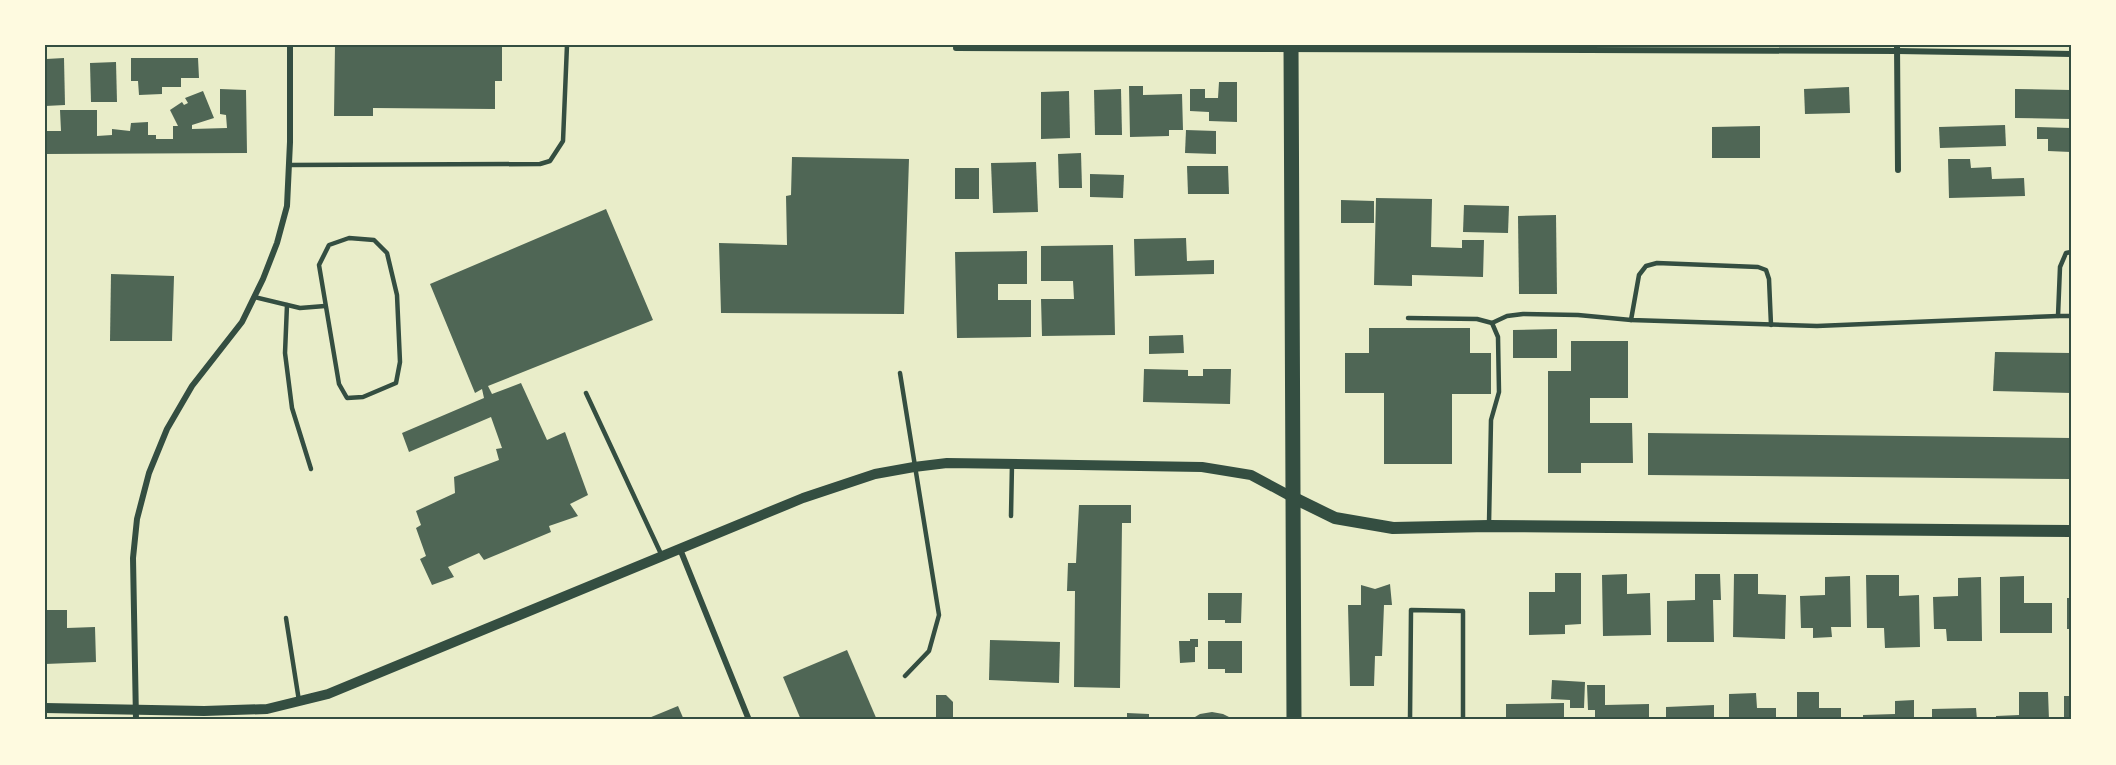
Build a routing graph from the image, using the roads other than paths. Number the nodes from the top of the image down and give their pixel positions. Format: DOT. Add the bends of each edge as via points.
graph roads {
  1 [pos="290,45"];
  2 [pos="567,45"];
  3 [pos="956,48"];
  4 [pos="1291,48"];
  5 [pos="1897,48"];
  6 [pos="2071,54"];
  7 [pos="289,165"];
  8 [pos="1898,170"];
  9 [pos="2071,252"];
  10 [pos="254,297"];
  11 [pos="287,305"];
  12 [pos="324,306"];
  13 [pos="2058,316"];
  14 [pos="2071,316"];
  15 [pos="1408,318"];
  16 [pos="1631,320"];
  17 [pos="1492,323"];
  18 [pos="1772,325"];
  19 [pos="900,373"];
  20 [pos="586,393"];
  21 [pos="1012,464"];
  22 [pos="914,467"];
  23 [pos="311,469"];
  24 [pos="1292,497"];
  25 [pos="1011,516"];
  26 [pos="1489,526"];
  27 [pos="2071,531"];
  28 [pos="680,549"];
  29 [pos="662,556"];
  30 [pos="286,618"];
  31 [pos="904,676"];
  32 [pos="299,701"];
  33 [pos="45,708"];
  34 [pos="136,714"];
  35 [pos="749,720"];
  36 [pos="1294,720"];
  37 [pos="1410,720"];
  38 [pos="1463,720"];
  1 -- 7 [label="street"];
  2 -- 7 [label="lane" via="563,141 550,160 540,164"];
  3 -- 4 [label="street"];
  4 -- 5 [label="street"];
  4 -- 24 [label="main road"];
  5 -- 6 [label="street"];
  5 -- 8 [label="street"];
  7 -- 10 [label="street" via="287,206 280,234"];
  9 -- 13 [label="lane" via="2066,253 2060,267"];
  10 -- 11 [label="lane"];
  10 -- 34 [label="street" via="242,322 192,386 167,429 149,473 137,519 133,558"];
  11 -- 12 [label="lane"];
  11 -- 23 [label="lane" via="285,353 292,408"];
  12 -- 12 [label="lane" via="339,384 347,398 363,397 396,383 400,362 397,295 387,253 374,240 349,238 329,245 319,265"];
  13 -- 14 [label="lane"];
  13 -- 18 [label="lane"];
  15 -- 17 [label="lane" via="1477,319"];
  16 -- 17 [label="lane" via="1523,314"];
  16 -- 18 [label="lane"];
  16 -- 18 [label="lane" via="1639,275 1646,266 1657,263 1766,270"];
  17 -- 26 [label="lane" via="1498,337 1499,392 1491,420"];
  19 -- 22 [label="lane"];
  20 -- 29 [label="lane"];
  21 -- 22 [label="street"];
  21 -- 24 [label="street" via="1202,467 1251,475"];
  21 -- 25 [label="lane"];
  22 -- 28 [label="street" via="875,474 803,498"];
  22 -- 31 [label="lane" via="939,615 929,651"];
  24 -- 26 [label="main road" via="1335,518 1393,528"];
  24 -- 36 [label="main road"];
  26 -- 27 [label="main road"];
  28 -- 29 [label="street"];
  28 -- 35 [label="street"];
  29 -- 32 [label="street" via="328,694"];
  30 -- 32 [label="lane"];
  32 -- 34 [label="street" via="267,709"];
  33 -- 34 [label="street"];
  37 -- 38 [label="lane" via="1411,610 1463,611"];
}
